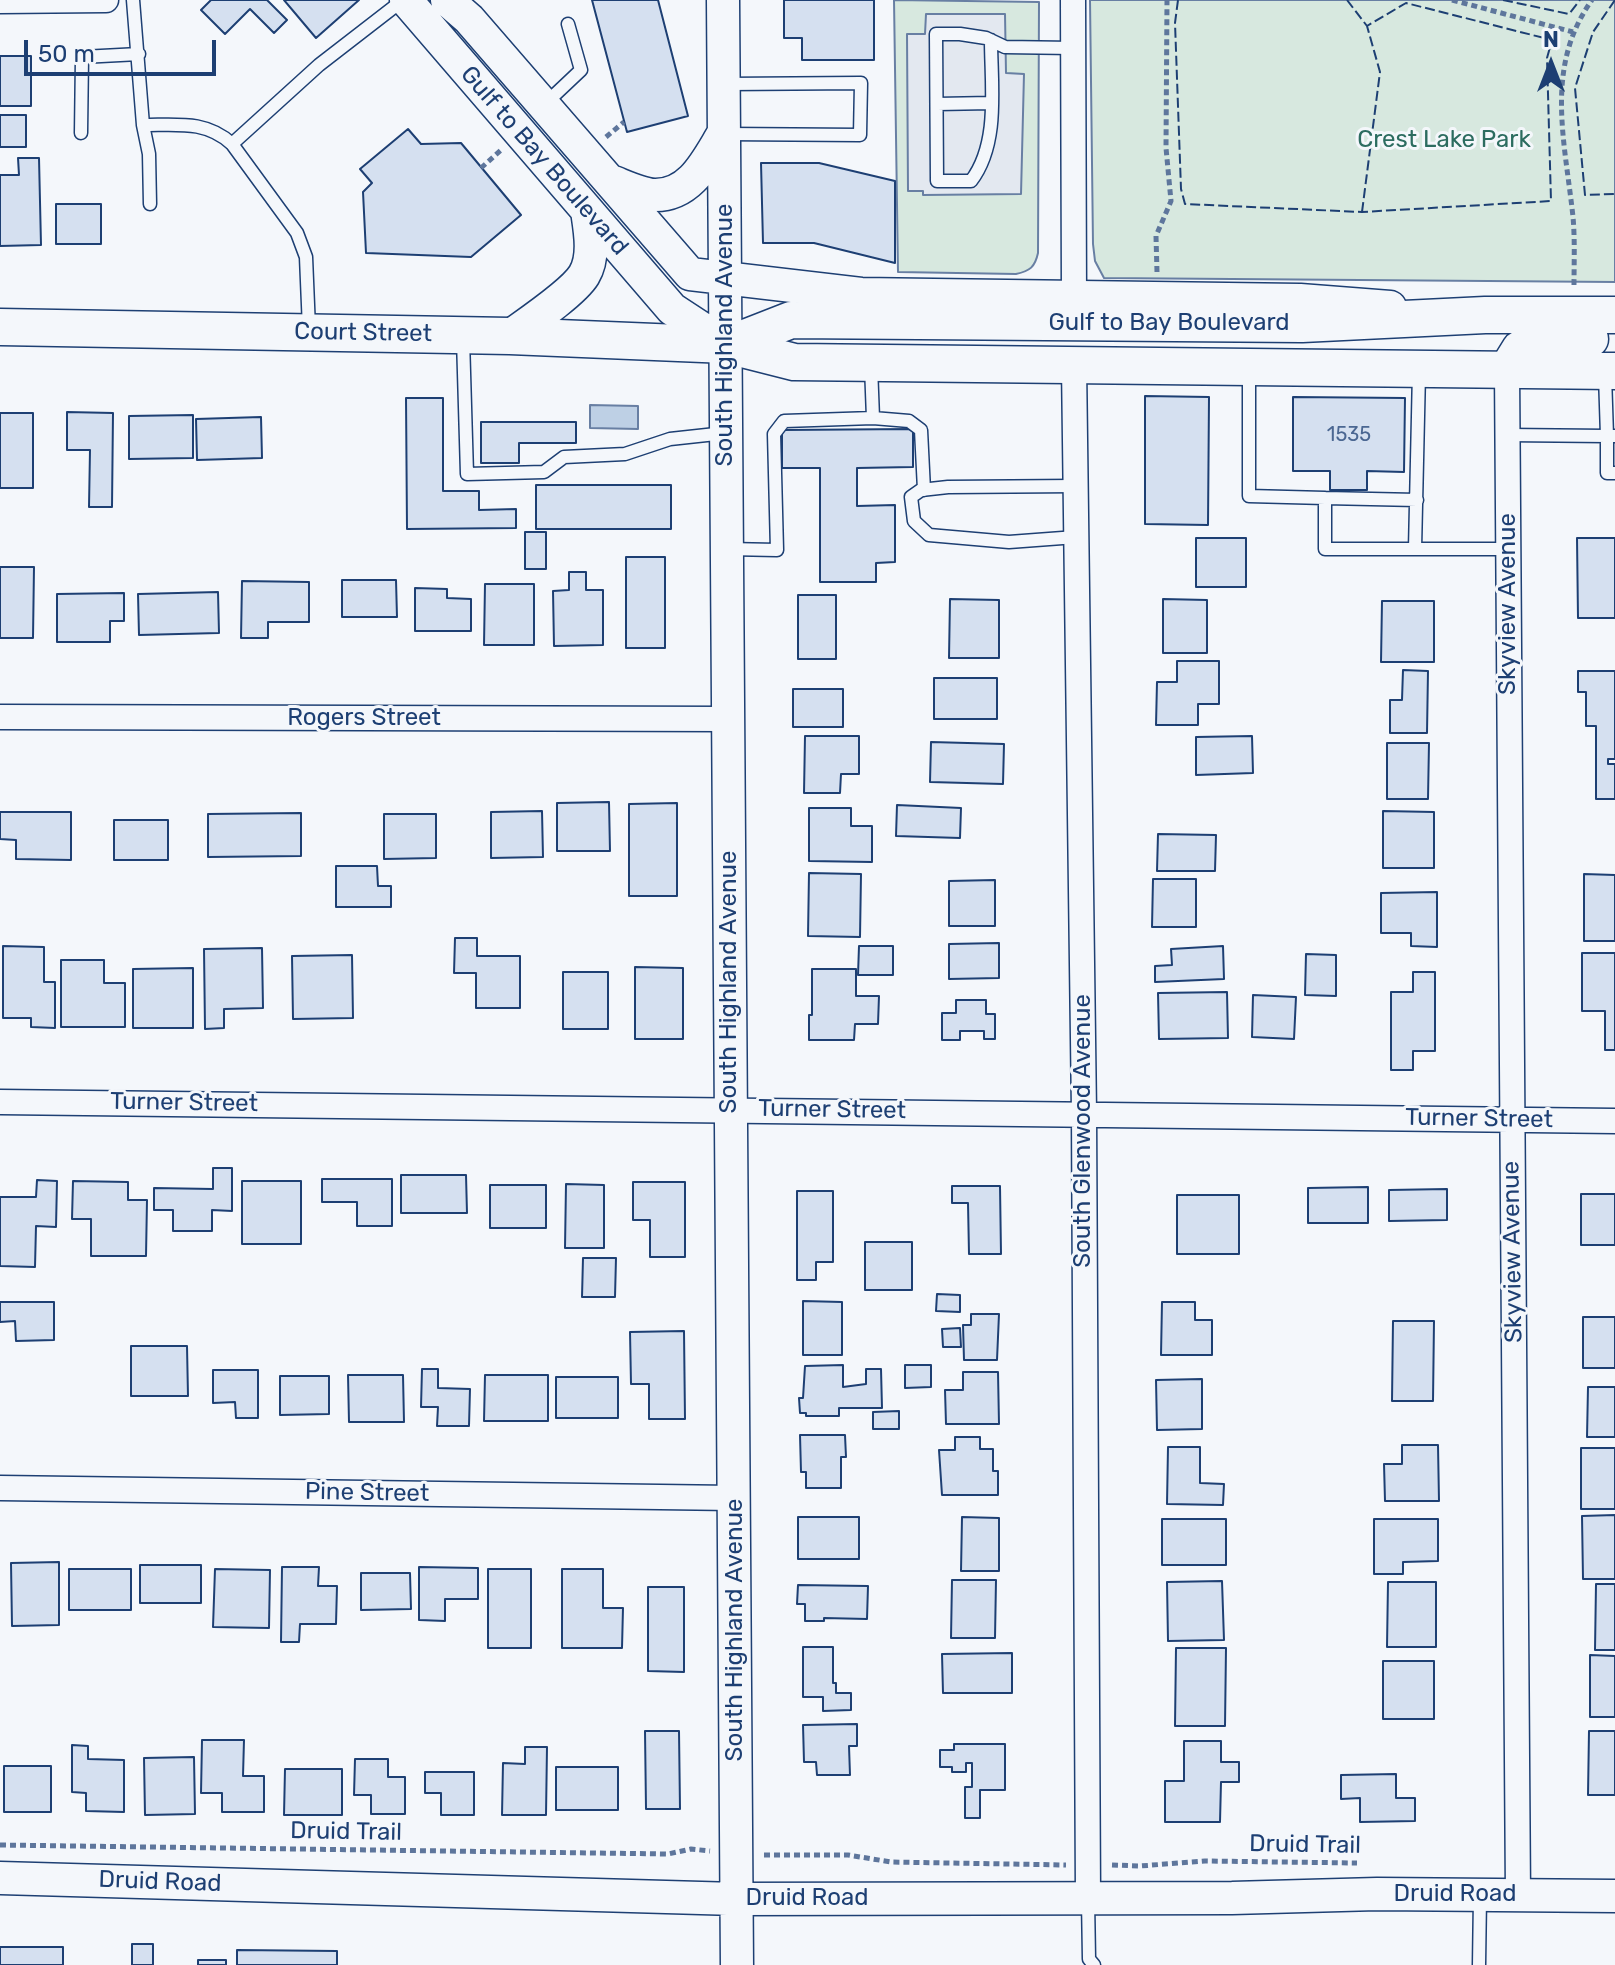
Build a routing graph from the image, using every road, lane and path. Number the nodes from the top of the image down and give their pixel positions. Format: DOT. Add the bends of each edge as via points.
graph roads {
  1 [pos="106,0"];
  2 [pos="133,0"];
  3 [pos="404,0"];
  4 [pos="447,0"];
  5 [pos="723,0"];
  6 [pos="1073,0"];
  7 [pos="1167,0"];
  8 [pos="1452,0"];
  9 [pos="1592,0"];
  10 [pos="3,1"];
  11 [pos="568,24"];
  12 [pos="1573,32"];
  13 [pos="991,40"];
  14 [pos="1073,48"];
  15 [pos="139,54"];
  16 [pos="723,84"];
  17 [pos="991,103"];
  18 [pos="937,104"];
  19 [pos="543,106"];
  20 [pos="624,122"];
  21 [pos="143,125"];
  22 [pos="81,133"];
  23 [pos="723,134"];
  24 [pos="606,138"];
  25 [pos="232,144"];
  26 [pos="501,150"];
  27 [pos="481,168"];
  28 [pos="611,181"];
  29 [pos="150,204"];
  30 [pos="587,211"];
  31 [pos="726,279"];
  32 [pos="1157,281"];
  33 [pos="1574,290"];
  34 [pos="1074,296"];
  35 [pos="1485,315"];
  36 [pos="1615,315"];
  37 [pos="0,327"];
  38 [pos="309,332"];
  39 [pos="463,336"];
  40 [pos="510,336"];
  41 [pos="1615,337"];
  42 [pos="727,345"];
  43 [pos="871,363"];
  44 [pos="1074,365"];
  45 [pos="1249,367"];
  46 [pos="1420,369"];
  47 [pos="1507,370"];
  48 [pos="1610,371"];
  49 [pos="1610,410"];
  50 [pos="873,418"];
  51 [pos="726,433"];
  52 [pos="1507,435"];
  53 [pos="1611,436"];
  54 [pos="1615,473"];
  55 [pos="1076,486"];
  56 [pos="924,490"];
  57 [pos="1325,498"];
  58 [pos="1417,500"];
  59 [pos="1076,537"];
  60 [pos="727,549"];
  61 [pos="1415,549"];
  62 [pos="1508,549"];
  63 [pos="0,717"];
  64 [pos="728,719"];
  65 [pos="0,1102"];
  66 [pos="730,1109"];
  67 [pos="1084,1113"];
  68 [pos="1512,1120"];
  69 [pos="1615,1121"];
  70 [pos="0,1488"];
  71 [pos="733,1498"];
  72 [pos="0,1845"];
  73 [pos="691,1849"];
  74 [pos="786,1857"];
  75 [pos="1365,1863"];
  76 [pos="1059,1865"];
  77 [pos="1112,1865"];
  78 [pos="0,1878"];
  79 [pos="1480,1894"];
  80 [pos="1518,1895"];
  81 [pos="1088,1896"];
  82 [pos="1615,1896"];
  83 [pos="736,1899"];
  84 [pos="1088,1963"];
  85 [pos="737,1965"];
  86 [pos="1479,1965"];
  1 -- 10 [label="street"];
  2 -- 15 [label="lane"];
  3 -- 25 [label="lane" via="319,65"];
  3 -- 30 [label="street, Gulf to Bay Boulevard"];
  4 -- 19 [label="street, Gulf to Bay Boulevard"];
  5 -- 16 [label="street, South Highland Avenue"];
  6 -- 14 [label="street"];
  7 -- 32 [label="path" via="1171,201 1156,236"];
  8 -- 12 [label="path"];
  9 -- 12 [label="path"];
  11 -- 19 [label="lane" via="581,70"];
  12 -- 33 [label="path" via="1560,92"];
  13 -- 14 [label="lane" via="1005,47"];
  13 -- 17 [label="lane"];
  13 -- 18 [label="lane" via="936,34"];
  14 -- 34 [label="street"];
  15 -- 21 [label="lane"];
  15 -- 22 [label="lane" via="82,57"];
  16 -- 23 [label="street, South Highland Avenue"];
  16 -- 23 [label="lane" via="861,83 860,135"];
  17 -- 18 [label="lane"];
  17 -- 18 [label="lane" via="991,130 981,168 971,181 937,181"];
  19 -- 28 [label="street, Gulf to Bay Boulevard"];
  20 -- 24 [label="path"];
  21 -- 25 [label="lane" via="201,125"];
  21 -- 29 [label="lane"];
  23 -- 28 [label="street" via="696,177 674,191 653,195"];
  23 -- 31 [label="street, South Highland Avenue"];
  25 -- 38 [label="lane" via="297,233 306,257"];
  26 -- 27 [label="path"];
  28 -- 31 [label="street, Gulf to Bay Boulevard" via="690,274"];
  30 -- 40 [label="street" via="591,239 584,275"];
  30 -- 42 [label="street, Gulf to Bay Boulevard" via="672,309"];
  31 -- 34 [label="street, Gulf to Bay Boulevard" via="861,294"];
  31 -- 42 [label="street, South Highland Avenue"];
  34 -- 35 [label="street, Gulf to Bay Boulevard" via="1300,300"];
  35 -- 36 [label="main road, Gulf to Bay Boulevard"];
  35 -- 42 [label="main road, Gulf to Bay Boulevard" via="1302,324 791,320"];
  37 -- 38 [label="main road, Court Street"];
  38 -- 39 [label="main road, Court Street"];
  39 -- 40 [label="main road, Court Street"];
  39 -- 51 [label="lane" via="467,474 544,472 564,457 625,454 670,439"];
  40 -- 42 [label="main road, Court Street"];
  41 -- 47 [label="main road" via="1541,339 1520,349"];
  42 -- 43 [label="main road, Gulf to Bay Boulevard" via="794,362"];
  42 -- 51 [label="street, South Highland Avenue"];
  43 -- 44 [label="main road, Gulf to Bay Boulevard"];
  43 -- 50 [label="lane"];
  44 -- 45 [label="main road, Gulf to Bay Boulevard"];
  44 -- 55 [label="street, South Glenwood Avenue"];
  45 -- 46 [label="main road, Gulf to Bay Boulevard"];
  45 -- 57 [label="lane" via="1249,496"];
  46 -- 47 [label="main road, Gulf to Bay Boulevard"];
  46 -- 58 [label="lane"];
  47 -- 48 [label="main road, Gulf to Bay Boulevard"];
  47 -- 52 [label="street, Skyview Avenue"];
  48 -- 49 [label="lane"];
  49 -- 53 [label="lane"];
  50 -- 56 [label="lane" via="909,421 921,430"];
  50 -- 60 [label="lane" via="784,421 774,434 777,550"];
  51 -- 60 [label="street, South Highland Avenue"];
  52 -- 53 [label="lane"];
  52 -- 62 [label="street, Skyview Avenue"];
  53 -- 54 [label="lane" via="1607,473"];
  55 -- 56 [label="lane"];
  55 -- 59 [label="street, South Glenwood Avenue"];
  56 -- 59 [label="lane" via="911,497 914,521 929,535 1009,542"];
  57 -- 58 [label="lane"];
  57 -- 61 [label="lane" via="1325,549"];
  58 -- 61 [label="lane"];
  59 -- 67 [label="street, South Glenwood Avenue"];
  60 -- 64 [label="street, South Highland Avenue"];
  61 -- 62 [label="lane"];
  62 -- 68 [label="street, Skyview Avenue"];
  63 -- 64 [label="street, Rogers Street"];
  64 -- 66 [label="street, South Highland Avenue"];
  65 -- 66 [label="street, Turner Street"];
  66 -- 67 [label="street, Turner Street"];
  66 -- 71 [label="street, South Highland Avenue"];
  67 -- 68 [label="street, Turner Street"];
  67 -- 81 [label="street, South Glenwood Avenue"];
  68 -- 69 [label="street, Turner Street"];
  68 -- 80 [label="street, Skyview Avenue"];
  70 -- 71 [label="street, Pine Street"];
  71 -- 83 [label="street, South Highland Avenue"];
  72 -- 73 [label="path, Druid Trail" via="668,1854"];
  74 -- 76 [label="path"];
  75 -- 77 [label="path, Druid Trail"];
  78 -- 83 [label="street, Druid Road"];
  79 -- 80 [label="street, Druid Road"];
  79 -- 81 [label="street, Druid Road"];
  79 -- 86 [label="lane"];
  80 -- 82 [label="street, Druid Road"];
  81 -- 83 [label="street, Druid Road"];
  81 -- 84 [label="lane"];
  83 -- 85 [label="street, South Highland Avenue"];
}
